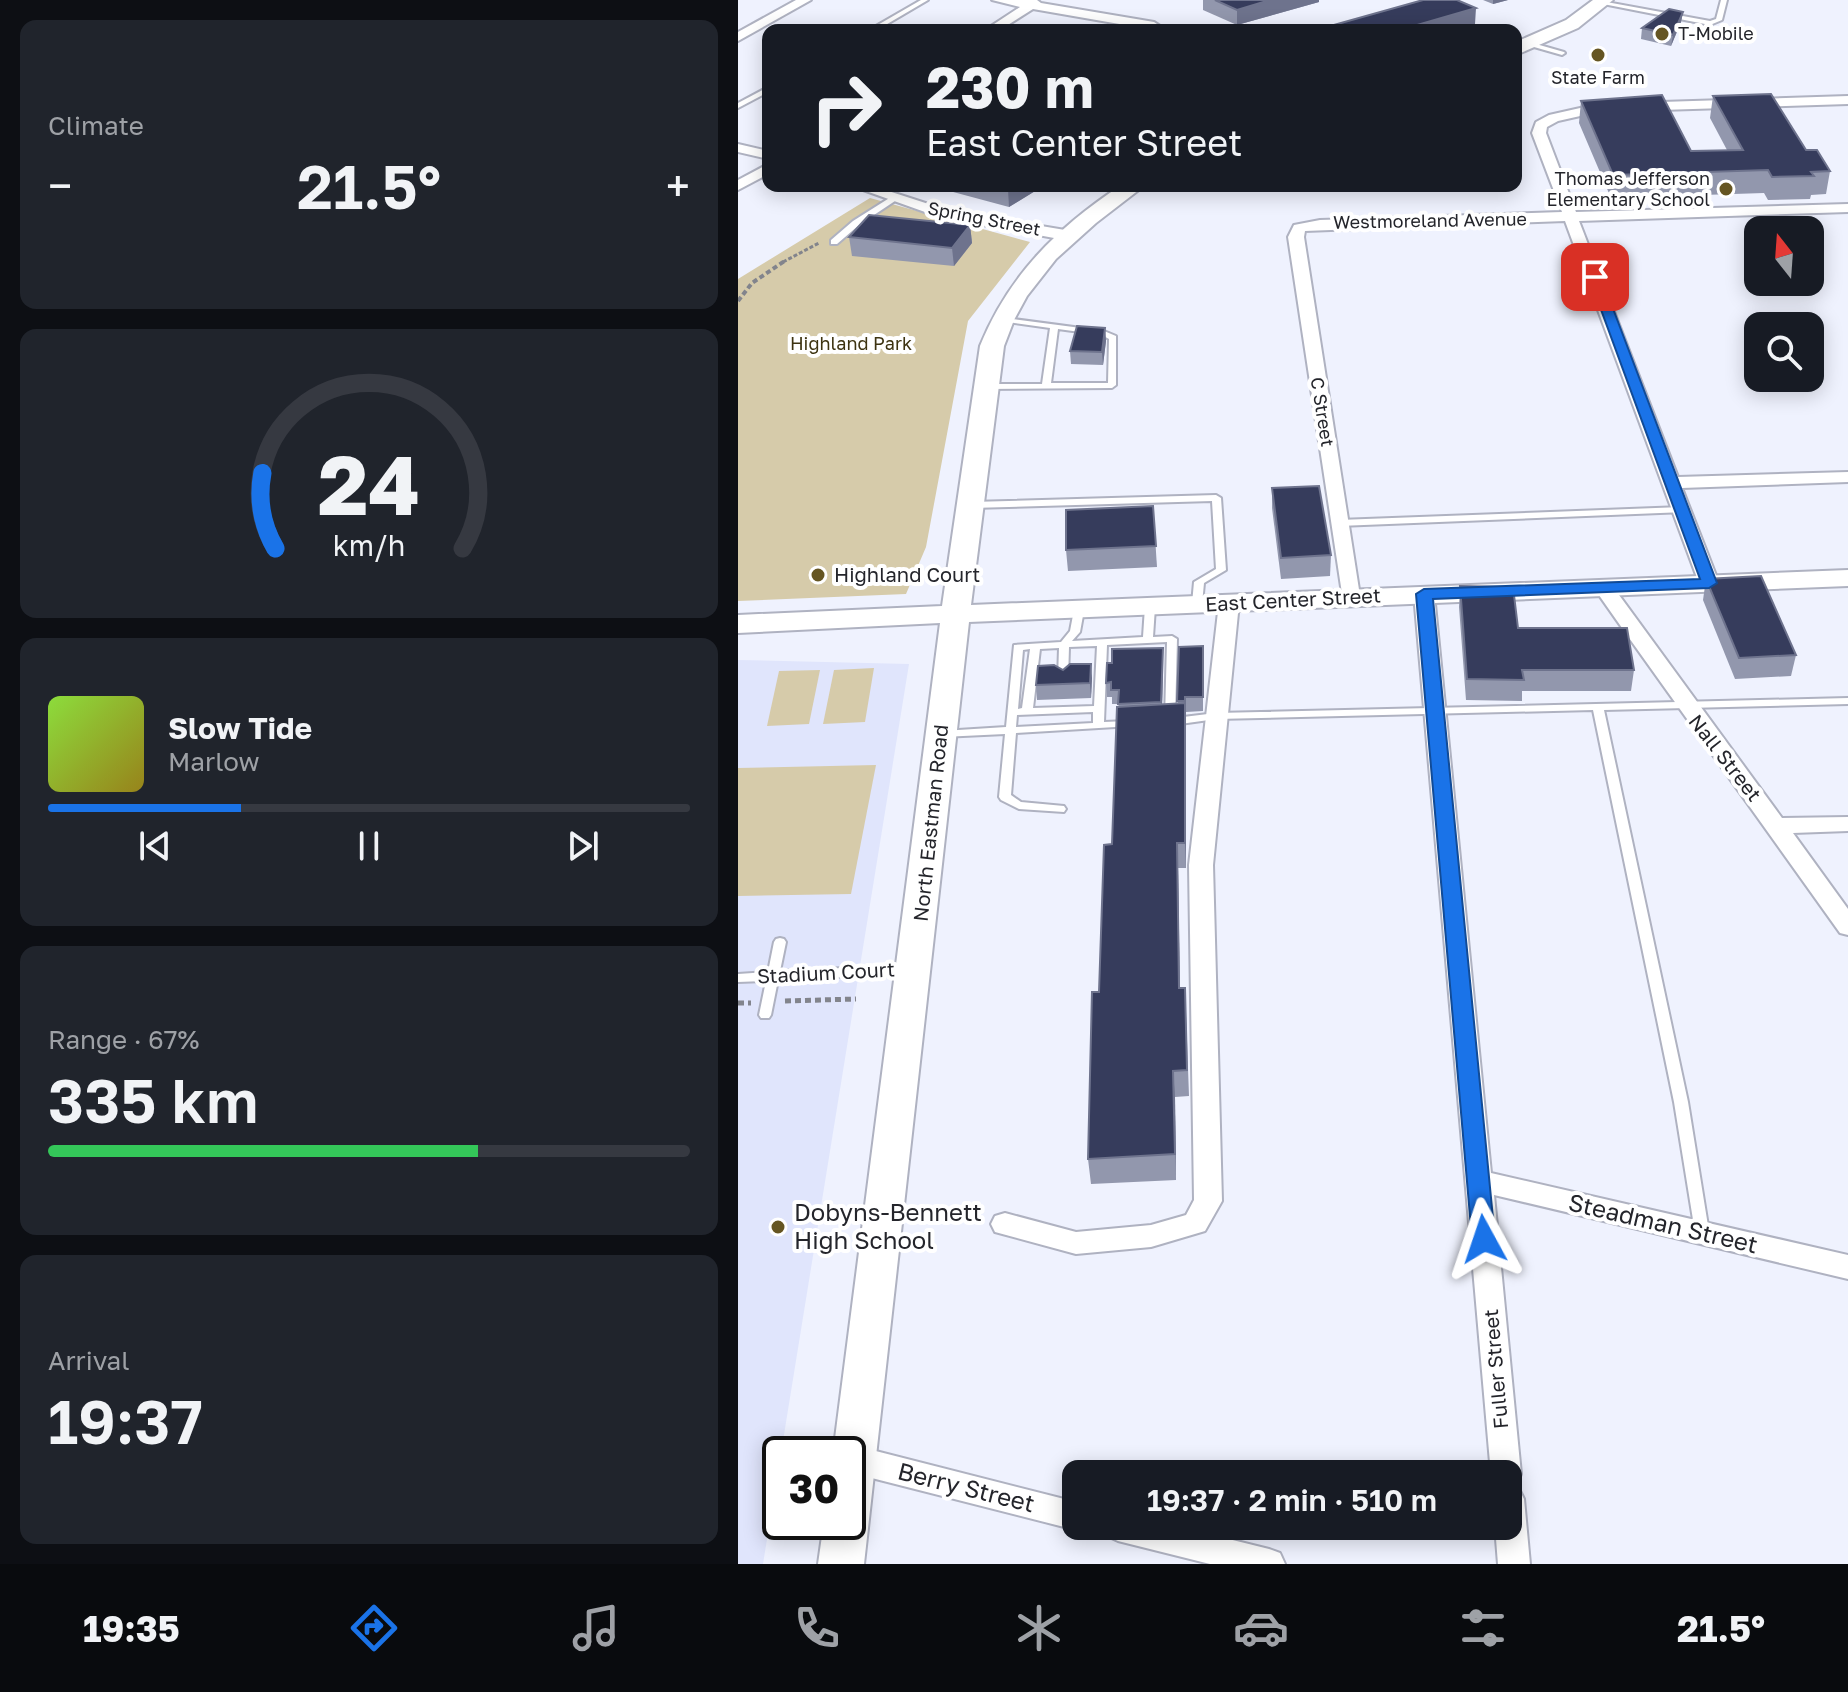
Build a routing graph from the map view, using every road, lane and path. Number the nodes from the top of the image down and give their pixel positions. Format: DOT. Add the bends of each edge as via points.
graph roads {
  1 [pos="805,0"];
  2 [pos="925,0"];
  3 [pos="998,0"];
  4 [pos="1724,0"];
  5 [pos="1603,2"];
  6 [pos="1035,3"];
  7 [pos="883,24"];
  8 [pos="1001,24"];
  9 [pos="1144,24"];
  10 [pos="738,37"];
  11 [pos="1523,47"];
  12 [pos="1562,53"];
  13 [pos="762,92"];
  14 [pos="1848,100"];
  15 [pos="738,106"];
  16 [pos="738,148"];
  17 [pos="762,154"];
  18 [pos="762,172"];
  19 [pos="738,186"];
  20 [pos="875,192"];
  21 [pos="1126,192"];
  22 [pos="894,199"];
  23 [pos="1847,209"];
  24 [pos="1573,218"];
  25 [pos="1299,228"];
  26 [pos="1065,235"];
  27 [pos="838,239"];
  28 [pos="738,301"];
  29 [pos="1001,319"];
  30 [pos="1054,326"];
  31 [pos="1046,386"];
  32 [pos="985,387"];
  33 [pos="1848,477"];
  34 [pos="1672,483"];
  35 [pos="970,505"];
  36 [pos="1682,510"];
  37 [pos="1339,523"];
  38 [pos="1848,578"];
  39 [pos="1709,583"];
  40 [pos="1604,588"];
  41 [pos="1424,594"];
  42 [pos="1350,596"];
  43 [pos="1229,603"];
  44 [pos="1197,604"];
  45 [pos="1150,607"];
  46 [pos="1079,610"];
  47 [pos="955,616"];
  48 [pos="738,624"];
  49 [pos="1148,640"];
  50 [pos="1102,643"];
  51 [pos="1064,644"];
  52 [pos="1035,646"];
  53 [pos="1063,679"];
  54 [pos="1848,701"];
  55 [pos="1598,707"];
  56 [pos="1686,707"];
  57 [pos="1099,709"];
  58 [pos="1014,712"];
  59 [pos="1027,712"];
  60 [pos="1436,713"];
  61 [pos="1216,716"];
  62 [pos="1170,722"];
  63 [pos="1141,723"];
  64 [pos="1156,723"];
  65 [pos="1098,726"];
  66 [pos="1012,730"];
  67 [pos="941,734"];
  68 [pos="1060,809"];
  69 [pos="1848,824"];
  70 [pos="1777,826"];
  71 [pos="1848,927"];
  72 [pos="780,942"];
  73 [pos="915,968"];
  74 [pos="773,976"];
  75 [pos="738,978"];
  76 [pos="856,999"];
  77 [pos="738,1003"];
  78 [pos="767,1008"];
  79 [pos="1478,1181"];
  80 [pos="1005,1224"];
  81 [pos="1702,1233"];
  82 [pos="1848,1267"];
  83 [pos="859,1436"];
  84 [pos="1505,1460"];
  85 [pos="866,1463"];
  86 [pos="1062,1512"];
  87 [pos="845,1540"];
  88 [pos="1174,1540"];
  89 [pos="1512,1540"];
  90 [pos="841,1564"];
  91 [pos="1269,1564"];
  92 [pos="1514,1564"];
  1 -- 10 [label="street"];
  2 -- 7 [label="lane"];
  3 -- 6 [label="street"];
  4 -- 5 [label="lane" via="1719,20 1710,23"];
  5 -- 11 [label="main road"];
  6 -- 8 [label="street"];
  6 -- 9 [label="street"];
  11 -- 12 [label="lane"];
  13 -- 15 [label="lane"];
  14 -- 24 [label="street" via="1598,108 1554,118 1541,125 1539,133"];
  16 -- 17 [label="street"];
  18 -- 19 [label="street"];
  20 -- 22 [label="street, Spring Street"];
  21 -- 26 [label="main road, North Eastman Road"];
  22 -- 26 [label="street, Spring Street" via="944,214"];
  22 -- 27 [label="lane"];
  23 -- 24 [label="street, Westmoreland Avenue"];
  24 -- 25 [label="street, Westmoreland Avenue"];
  24 -- 34 [label="street"];
  25 -- 37 [label="street, C Street" via="1296,237"];
  26 -- 29 [label="main road, North Eastman Road" via="1033,269"];
  27 -- 28 [label="path" via="833,234 798,252 752,283"];
  29 -- 30 [label="lane"];
  29 -- 32 [label="main road, North Eastman Road"];
  30 -- 31 [label="lane"];
  30 -- 31 [label="lane" via="1113,338 1112,385"];
  31 -- 32 [label="lane"];
  32 -- 35 [label="main road, North Eastman Road"];
  33 -- 34 [label="street"];
  34 -- 36 [label="street"];
  35 -- 44 [label="lane" via="1216,498 1221,570 1199,582"];
  35 -- 47 [label="main road, North Eastman Road"];
  36 -- 37 [label="lane"];
  36 -- 39 [label="street"];
  37 -- 42 [label="street, C Street"];
  38 -- 39 [label="main road, East Center Street"];
  39 -- 40 [label="main road, East Center Street"];
  40 -- 41 [label="main road, East Center Street"];
  40 -- 56 [label="street, Nall Street"];
  41 -- 42 [label="main road, East Center Street"];
  41 -- 60 [label="street, Fuller Street"];
  42 -- 43 [label="main road, East Center Street"];
  43 -- 44 [label="main road, East Center Street"];
  43 -- 61 [label="street"];
  44 -- 45 [label="main road, East Center Street"];
  45 -- 46 [label="main road, East Center Street"];
  45 -- 49 [label="lane"];
  46 -- 47 [label="main road, East Center Street"];
  46 -- 51 [label="lane" via="1075,632"];
  47 -- 48 [label="main road, East Center Street"];
  47 -- 67 [label="main road, North Eastman Road"];
  49 -- 50 [label="lane"];
  49 -- 62 [label="lane" via="1172,639"];
  50 -- 51 [label="lane"];
  50 -- 57 [label="lane"];
  51 -- 52 [label="lane"];
  51 -- 53 [label="lane"];
  52 -- 58 [label="lane" via="1018,647"];
  52 -- 59 [label="lane"];
  54 -- 56 [label="lane"];
  55 -- 56 [label="lane"];
  55 -- 60 [label="lane"];
  55 -- 81 [label="lane" via="1681,1102"];
  56 -- 70 [label="street, Nall Street"];
  57 -- 59 [label="lane" via="1060,705"];
  57 -- 65 [label="lane"];
  58 -- 59 [label="lane"];
  58 -- 66 [label="lane"];
  60 -- 61 [label="lane"];
  60 -- 79 [label="street, Fuller Street"];
  61 -- 62 [label="lane"];
  61 -- 80 [label="street" via="1201,865 1208,1201 1195,1223 1151,1236 1076,1243"];
  62 -- 64 [label="lane"];
  63 -- 65 [label="lane"];
  65 -- 66 [label="lane"];
  66 -- 67 [label="lane"];
  66 -- 68 [label="lane" via="1005,797 1019,805"];
  67 -- 73 [label="main road, North Eastman Road"];
  69 -- 70 [label="street"];
  70 -- 71 [label="street, Nall Street"];
  72 -- 74 [label="lane"];
  73 -- 74 [label="lane, Stadium Court"];
  73 -- 83 [label="main road, North Eastman Road"];
  74 -- 75 [label="lane, Stadium Court"];
  74 -- 78 [label="lane"];
  76 -- 78 [label="path"];
  77 -- 78 [label="path"];
  79 -- 81 [label="street, Steadman Street"];
  79 -- 84 [label="street, Fuller Street"];
  81 -- 82 [label="street, Steadman Street"];
  85 -- 86 [label="street, Berry Street"];
  87 -- 90 [label="main road, North Eastman Road"];
  88 -- 91 [label="street"];
  89 -- 92 [label="street"];
}
